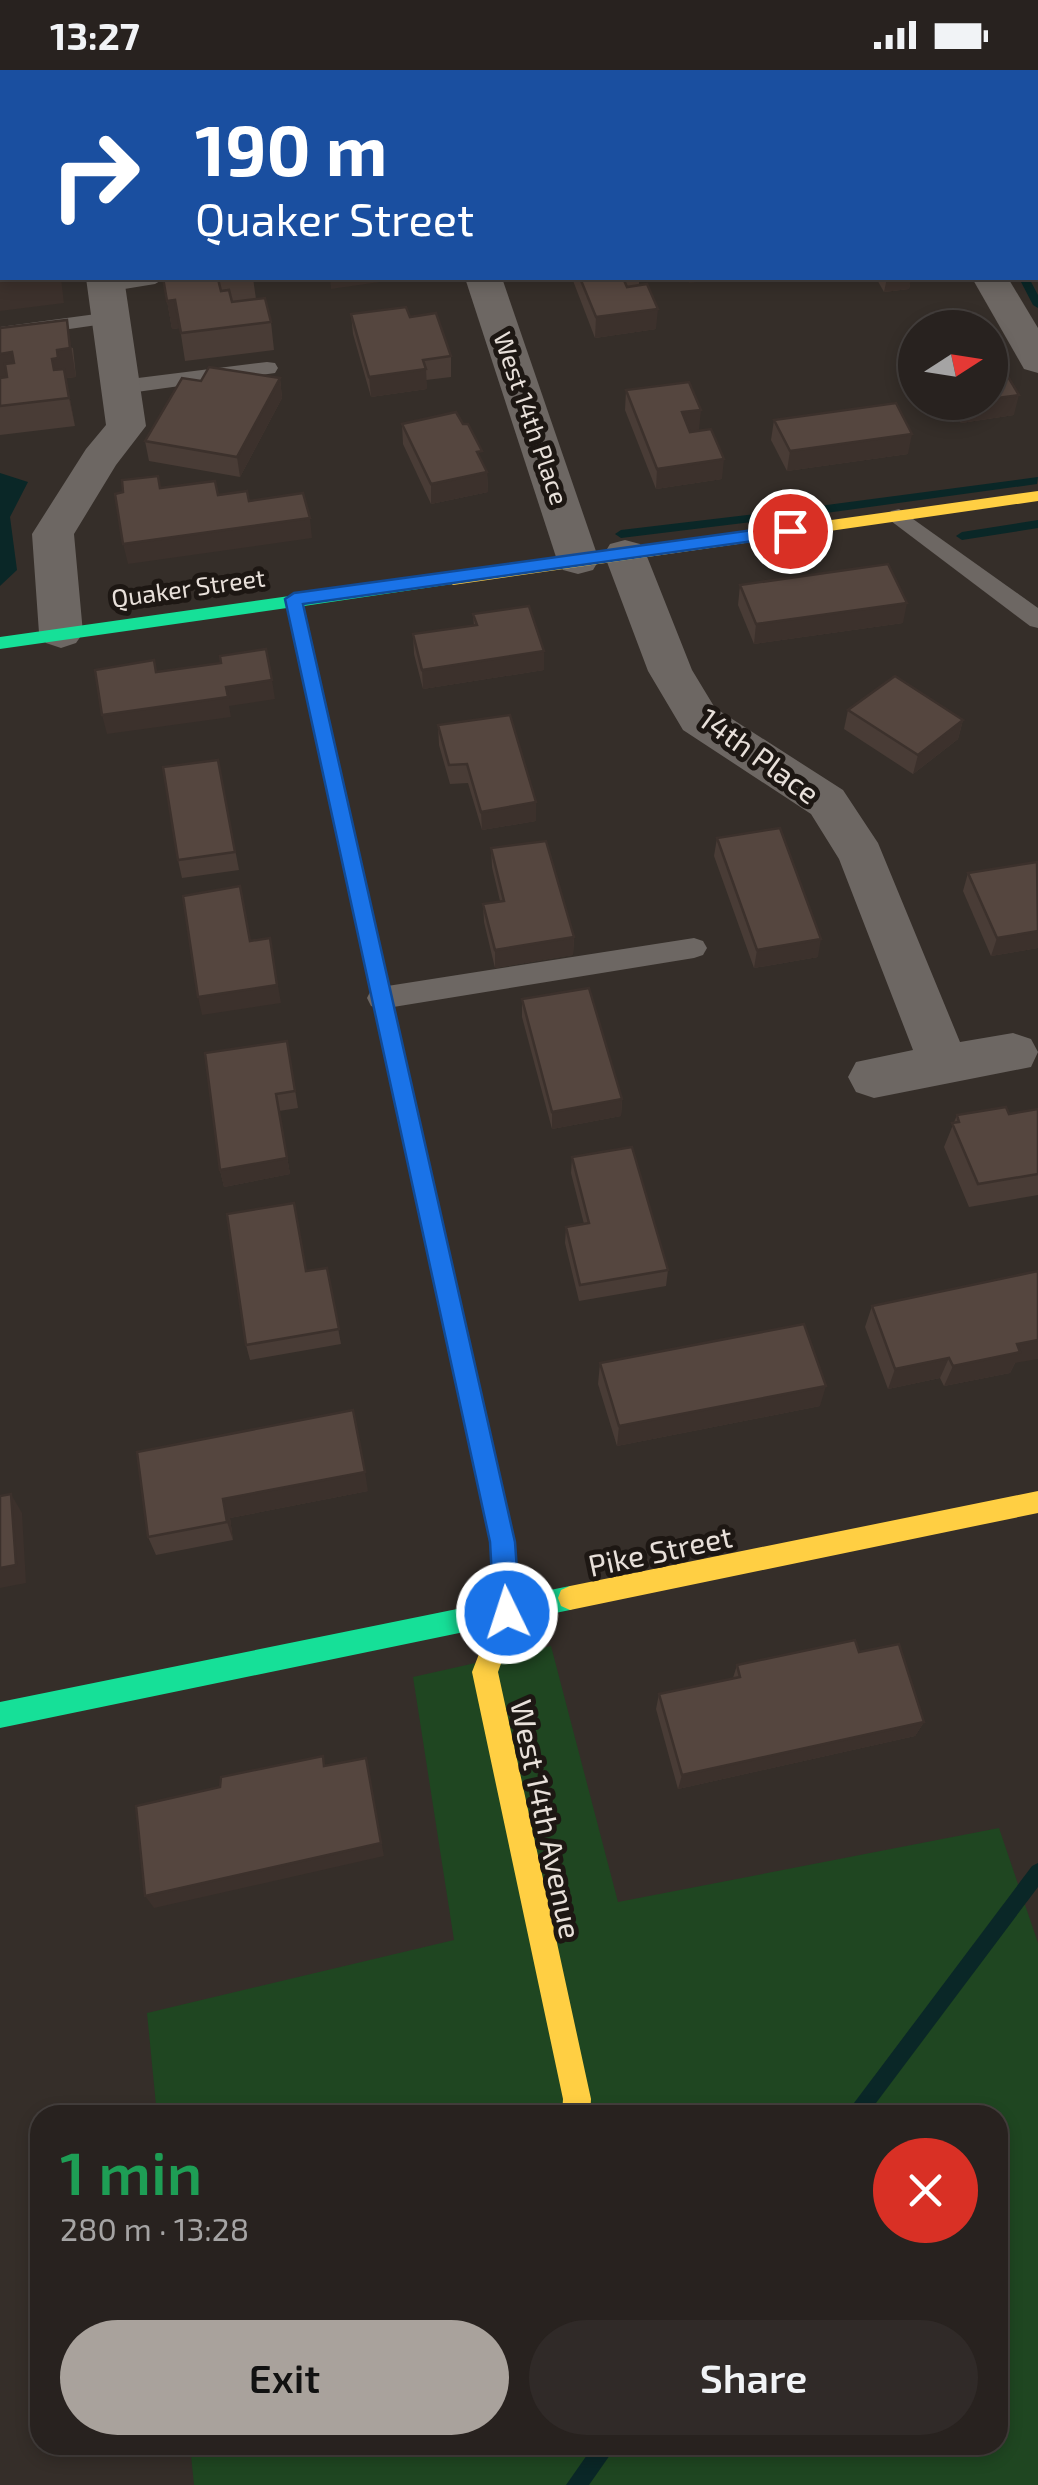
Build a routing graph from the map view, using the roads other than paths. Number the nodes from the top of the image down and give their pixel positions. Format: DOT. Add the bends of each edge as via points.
graph roads {
  1 [pos="150,280"];
  2 [pos="484,280"];
  3 [pos="991,280"];
  4 [pos="108,294"];
  5 [pos="0,332"];
  6 [pos="1038,361"];
  7 [pos="266,368"];
  8 [pos="122,387"];
  9 [pos="1038,496"];
  10 [pos="898,516"];
  11 [pos="625,554"];
  12 [pos="578,560"];
  13 [pos="294,599"];
  14 [pos="1038,620"];
  15 [pos="61,633"];
  16 [pos="0,642"];
  17 [pos="694,948"];
  18 [pos="382,998"];
  19 [pos="1014,1052"];
  20 [pos="944,1065"];
  21 [pos="874,1077"];
  22 [pos="1038,1502"];
  23 [pos="507,1613"];
  24 [pos="0,1715"];
  25 [pos="577,2105"];
  1 -- 4 [label="lane"];
  2 -- 12 [label="street, West 14th Place"];
  3 -- 6 [label="street"];
  4 -- 5 [label="lane"];
  4 -- 8 [label="street"];
  7 -- 8 [label="lane"];
  8 -- 15 [label="street" via="126,426 53,534"];
  9 -- 10 [label="street, Quaker Street"];
  10 -- 11 [label="street, Quaker Street"];
  10 -- 14 [label="lane"];
  11 -- 12 [label="street, Quaker Street"];
  11 -- 20 [label="street, 14th Place" via="670,671 699,719 828,802 862,855"];
  12 -- 13 [label="street, Quaker Street"];
  13 -- 15 [label="street, Quaker Street"];
  13 -- 18 [label="street, West 14th Avenue"];
  15 -- 16 [label="street, Quaker Street"];
  17 -- 18 [label="lane"];
  18 -- 23 [label="street, West 14th Avenue" via="502,1542"];
  19 -- 20 [label="street"];
  20 -- 21 [label="street"];
  22 -- 23 [label="street, Pike Street"];
  23 -- 24 [label="street, Pike Street"];
  23 -- 25 [label="street, West 14th Avenue" via="485,1672"];
}
